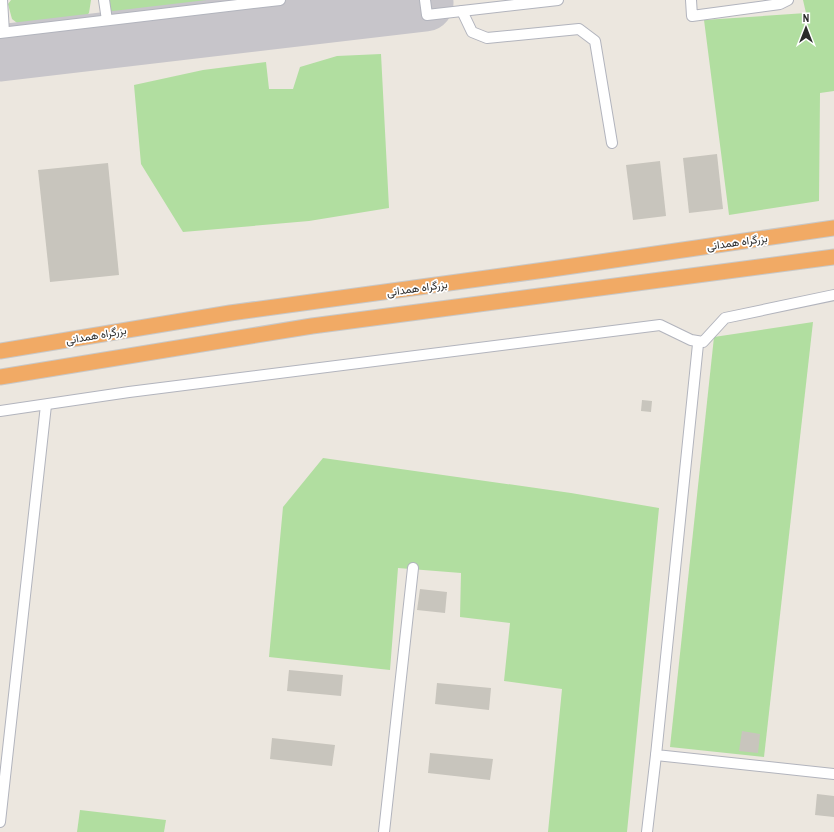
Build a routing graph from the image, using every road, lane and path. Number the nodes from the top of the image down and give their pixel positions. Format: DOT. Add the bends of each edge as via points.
graph roads {
  1 [pos="2,0"];
  2 [pos="104,0"];
  3 [pos="280,0"];
  4 [pos="425,0"];
  5 [pos="558,0"];
  6 [pos="691,0"];
  7 [pos="788,0"];
  8 [pos="462,11"];
  9 [pos="107,20"];
  10 [pos="2,32"];
  11 [pos="612,143"];
  12 [pos="834,228"];
  13 [pos="831,258"];
  14 [pos="834,295"];
  15 [pos="698,344"];
  16 [pos="0,351"];
  17 [pos="0,377"];
  18 [pos="46,405"];
  19 [pos="0,411"];
  20 [pos="413,568"];
  21 [pos="656,755"];
  22 [pos="834,774"];
  23 [pos="0,822"];
  24 [pos="384,832"];
  25 [pos="647,832"];
  1 -- 10 [label="lane"];
  2 -- 9 [label="lane"];
  3 -- 9 [label="lane"];
  4 -- 8 [label="lane" via="427,15"];
  5 -- 8 [label="lane"];
  6 -- 7 [label="lane" via="692,16 780,4"];
  8 -- 11 [label="lane" via="472,32 487,38 579,28 595,41"];
  9 -- 10 [label="lane"];
  12 -- 16 [label="highway, بزرگراه همدانی" via="230,312"];
  13 -- 17 [label="highway" via="312,326"];
  14 -- 18 [label="lane" via="724,318 703,342 690,340 660,325 128,392"];
  15 -- 21 [label="lane"];
  18 -- 19 [label="lane"];
  18 -- 23 [label="lane"];
  20 -- 24 [label="lane"];
  21 -- 22 [label="lane"];
  21 -- 25 [label="lane"];
}
